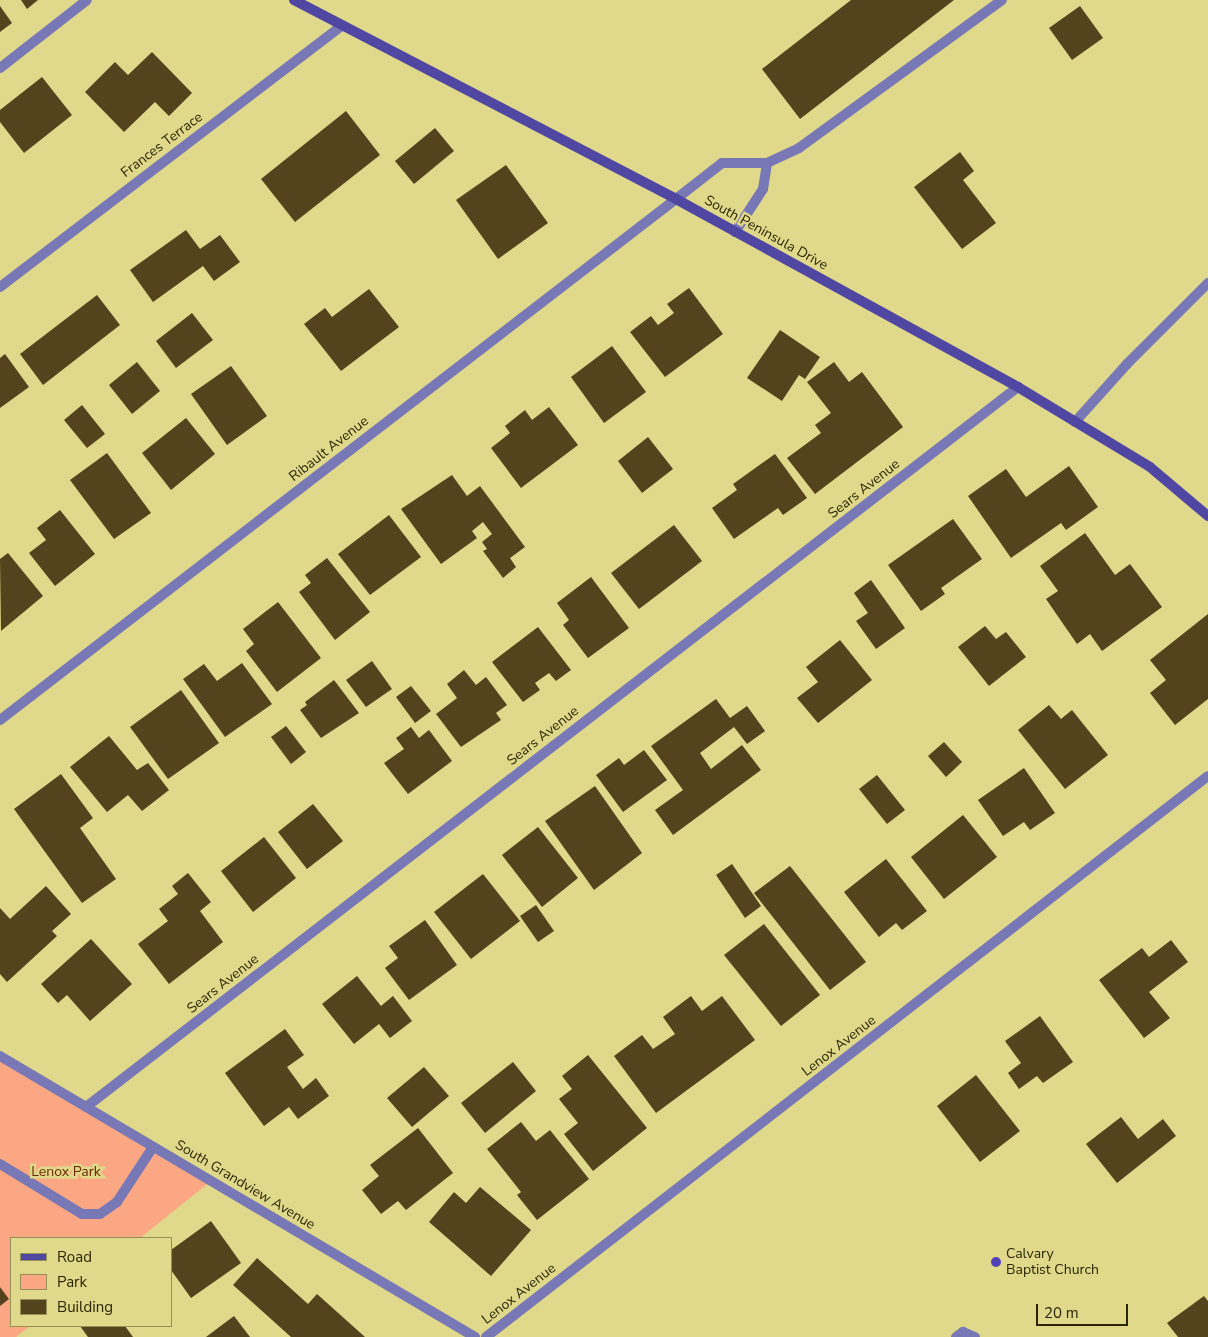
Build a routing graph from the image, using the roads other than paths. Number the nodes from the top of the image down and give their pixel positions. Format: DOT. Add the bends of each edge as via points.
graph roads {
  1 [pos="87,0"];
  2 [pos="294,0"];
  3 [pos="1002,0"];
  4 [pos="340,26"];
  5 [pos="0,68"];
  6 [pos="767,163"];
  7 [pos="676,199"];
  8 [pos="735,232"];
  9 [pos="1208,283"];
  10 [pos="0,287"];
  11 [pos="1018,387"];
  12 [pos="1075,422"];
  13 [pos="1208,516"];
  14 [pos="0,720"];
  15 [pos="1208,776"];
  16 [pos="0,1056"];
  17 [pos="86,1107"];
  18 [pos="153,1147"];
  19 [pos="0,1164"];
  20 [pos="475,1337"];
  21 [pos="486,1337"];
  22 [pos="956,1337"];
  23 [pos="975,1337"];
  1 -- 5 [label="street"];
  2 -- 4 [label="main road, South Peninsula Drive"];
  3 -- 6 [label="street" via="799,148"];
  4 -- 7 [label="main road, South Peninsula Drive"];
  4 -- 10 [label="street, Frances Terrace"];
  6 -- 7 [label="street, Ribault Avenue" via="722,163"];
  6 -- 8 [label="street" via="763,189"];
  7 -- 8 [label="main road, South Peninsula Drive"];
  7 -- 14 [label="street, Ribault Avenue"];
  8 -- 11 [label="main road, South Peninsula Drive"];
  9 -- 12 [label="street" via="1127,364"];
  11 -- 12 [label="main road, South Peninsula Drive"];
  11 -- 17 [label="street, Sears Avenue"];
  12 -- 13 [label="main road, South Peninsula Drive" via="1150,467"];
  15 -- 21 [label="street, Lenox Avenue"];
  16 -- 17 [label="street, South Grandview Avenue"];
  17 -- 18 [label="street, South Grandview Avenue"];
  18 -- 19 [label="street" via="117,1202 100,1214 82,1214"];
  18 -- 20 [label="street, South Grandview Avenue"];
  22 -- 23 [label="street" via="963,1332"];
}
